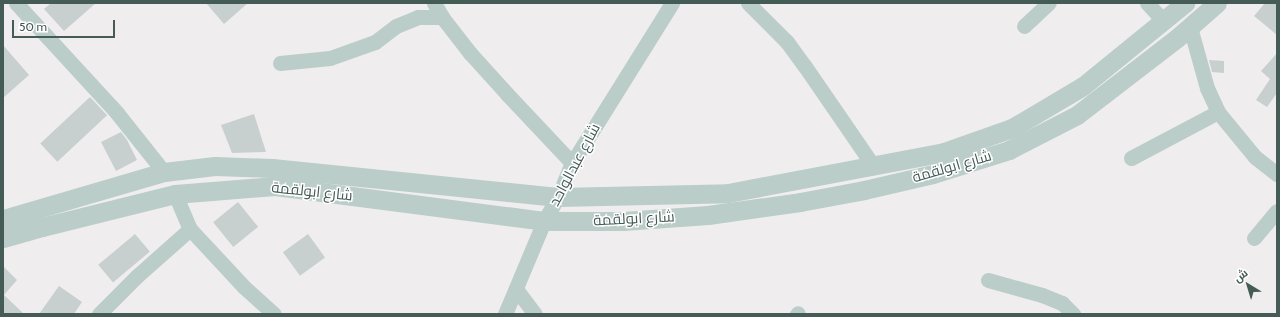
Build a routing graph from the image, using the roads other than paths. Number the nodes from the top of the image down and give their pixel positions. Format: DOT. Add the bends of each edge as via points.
graph roads {
  1 [pos="16,3"];
  2 [pos="434,3"];
  3 [pos="672,3"];
  4 [pos="748,3"];
  5 [pos="1049,3"];
  6 [pos="1147,3"];
  7 [pos="1185,3"];
  8 [pos="1217,3"];
  9 [pos="442,17"];
  10 [pos="1164,21"];
  11 [pos="1024,26"];
  12 [pos="1190,27"];
  13 [pos="280,63"];
  14 [pos="1218,112"];
  15 [pos="1131,158"];
  16 [pos="572,163"];
  17 [pos="874,167"];
  18 [pos="164,172"];
  19 [pos="1277,174"];
  20 [pos="175,194"];
  21 [pos="558,197"];
  22 [pos="1277,211"];
  23 [pos="3,218"];
  24 [pos="544,221"];
  25 [pos="190,229"];
  26 [pos="3,238"];
  27 [pos="1254,238"];
  28 [pos="988,280"];
  29 [pos="516,289"];
  30 [pos="99,314"];
  31 [pos="274,314"];
  32 [pos="504,314"];
  33 [pos="535,314"];
  34 [pos="1072,314"];
  1 -- 18 [label="street" via="117,113"];
  2 -- 9 [label="street"];
  3 -- 16 [label="street, شارع عبدالواحد"];
  4 -- 17 [label="street" via="791,48"];
  5 -- 11 [label="street"];
  6 -- 10 [label="street"];
  7 -- 10 [label="street, شارع ابولقمة"];
  8 -- 12 [label="street, شارع ابولقمة"];
  9 -- 13 [label="street" via="418,17 396,26 375,42 330,58"];
  9 -- 16 [label="street" via="506,94"];
  10 -- 17 [label="street, شارع ابولقمة" via="1083,86 1012,128 944,152"];
  12 -- 14 [label="street" via="1207,88"];
  12 -- 24 [label="street, شارع ابولقمة" via="1077,115 1009,150 933,174 800,202 708,215 623,221"];
  14 -- 15 [label="street"];
  14 -- 19 [label="street" via="1255,157"];
  16 -- 21 [label="street, شارع عبدالواحد"];
  17 -- 21 [label="street, شارع ابولقمة" via="728,193"];
  18 -- 21 [label="street, شارع ابولقمة" via="215,166 272,168"];
  18 -- 23 [label="street, شارع ابولقمة"];
  20 -- 24 [label="street, شارع ابولقمة" via="275,186"];
  20 -- 25 [label="street"];
  20 -- 26 [label="street, شارع ابولقمة"];
  21 -- 24 [label="street, شارع عبدالواحد"];
  22 -- 27 [label="street"];
  24 -- 29 [label="street, شارع عبدالواحد"];
  25 -- 30 [label="street"];
  25 -- 31 [label="street" via="244,287"];
  28 -- 34 [label="street" via="1062,303"];
  29 -- 32 [label="street, شارع عبدالواحد"];
  29 -- 33 [label="street"];
}
